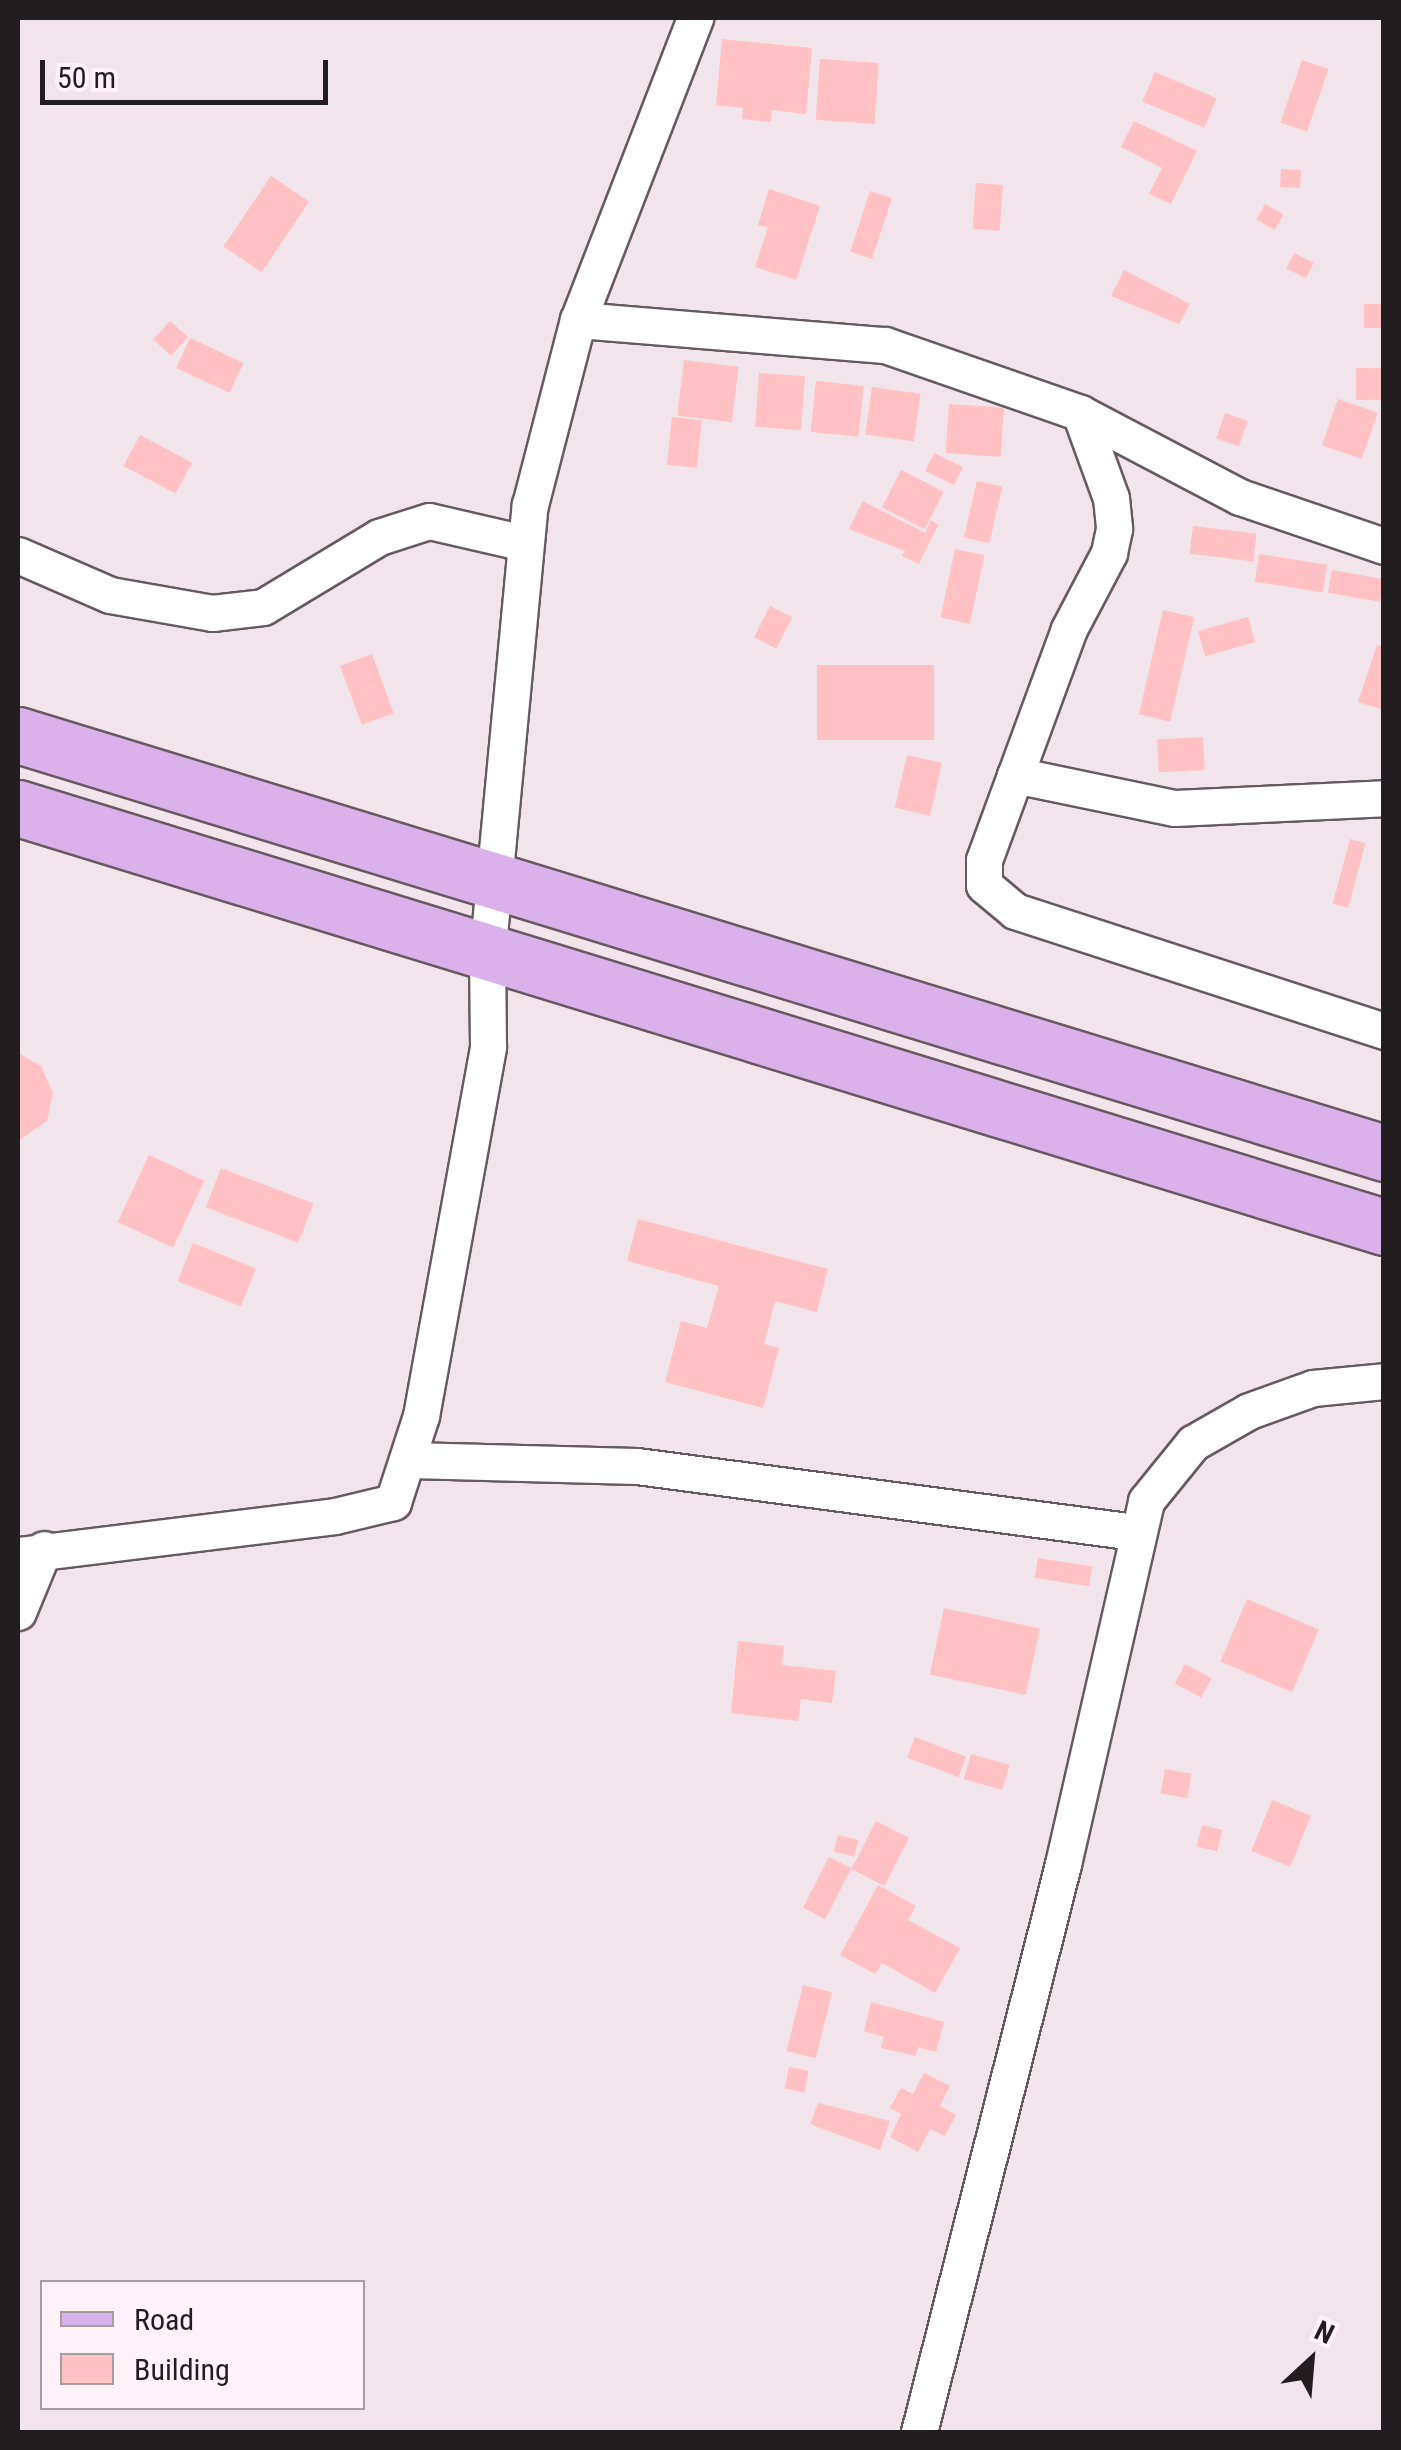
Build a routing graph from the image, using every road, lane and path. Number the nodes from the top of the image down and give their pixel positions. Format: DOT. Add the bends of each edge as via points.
graph roads {
  1 [pos="695,18"];
  2 [pos="578,320"];
  3 [pos="1080,413"];
  4 [pos="524,543"];
  5 [pos="1384,546"];
  6 [pos="18,555"];
  7 [pos="18,736"];
  8 [pos="1015,774"];
  9 [pos="1384,798"];
  10 [pos="18,808"];
  11 [pos="494,882"];
  12 [pos="487,956"];
  13 [pos="1384,1031"];
  14 [pos="1384,1153"];
  15 [pos="1384,1227"];
  16 [pos="1384,1381"];
  17 [pos="409,1460"];
  18 [pos="1135,1532"];
  19 [pos="31,1552"];
  20 [pos="18,1612"];
  21 [pos="919,2432"];
  1 -- 2 [label="street"];
  2 -- 3 [label="street" via="886,345"];
  2 -- 4 [label="street"];
  3 -- 5 [label="street" via="1228,492"];
  3 -- 8 [label="street" via="1111,498 1114,529"];
  4 -- 6 [label="street" via="430,520 378,538 264,607 212,614 110,595"];
  4 -- 11 [label="street"];
  7 -- 11 [label="main road"];
  8 -- 9 [label="street" via="1175,808"];
  8 -- 13 [label="street" via="982,872 984,885 1002,904"];
  10 -- 12 [label="main road"];
  11 -- 12 [label="street"];
  11 -- 14 [label="main road"];
  12 -- 15 [label="main road" via="710,1017"];
  12 -- 17 [label="street" via="488,1046"];
  16 -- 18 [label="street" via="1313,1388 1249,1411 1193,1443 1158,1479"];
  17 -- 18 [label="street" via="637,1466"];
  17 -- 19 [label="street" via="392,1502 367,1510"];
  18 -- 21 [label="street" via="1063,1864"];
  19 -- 20 [label="street"];
}
